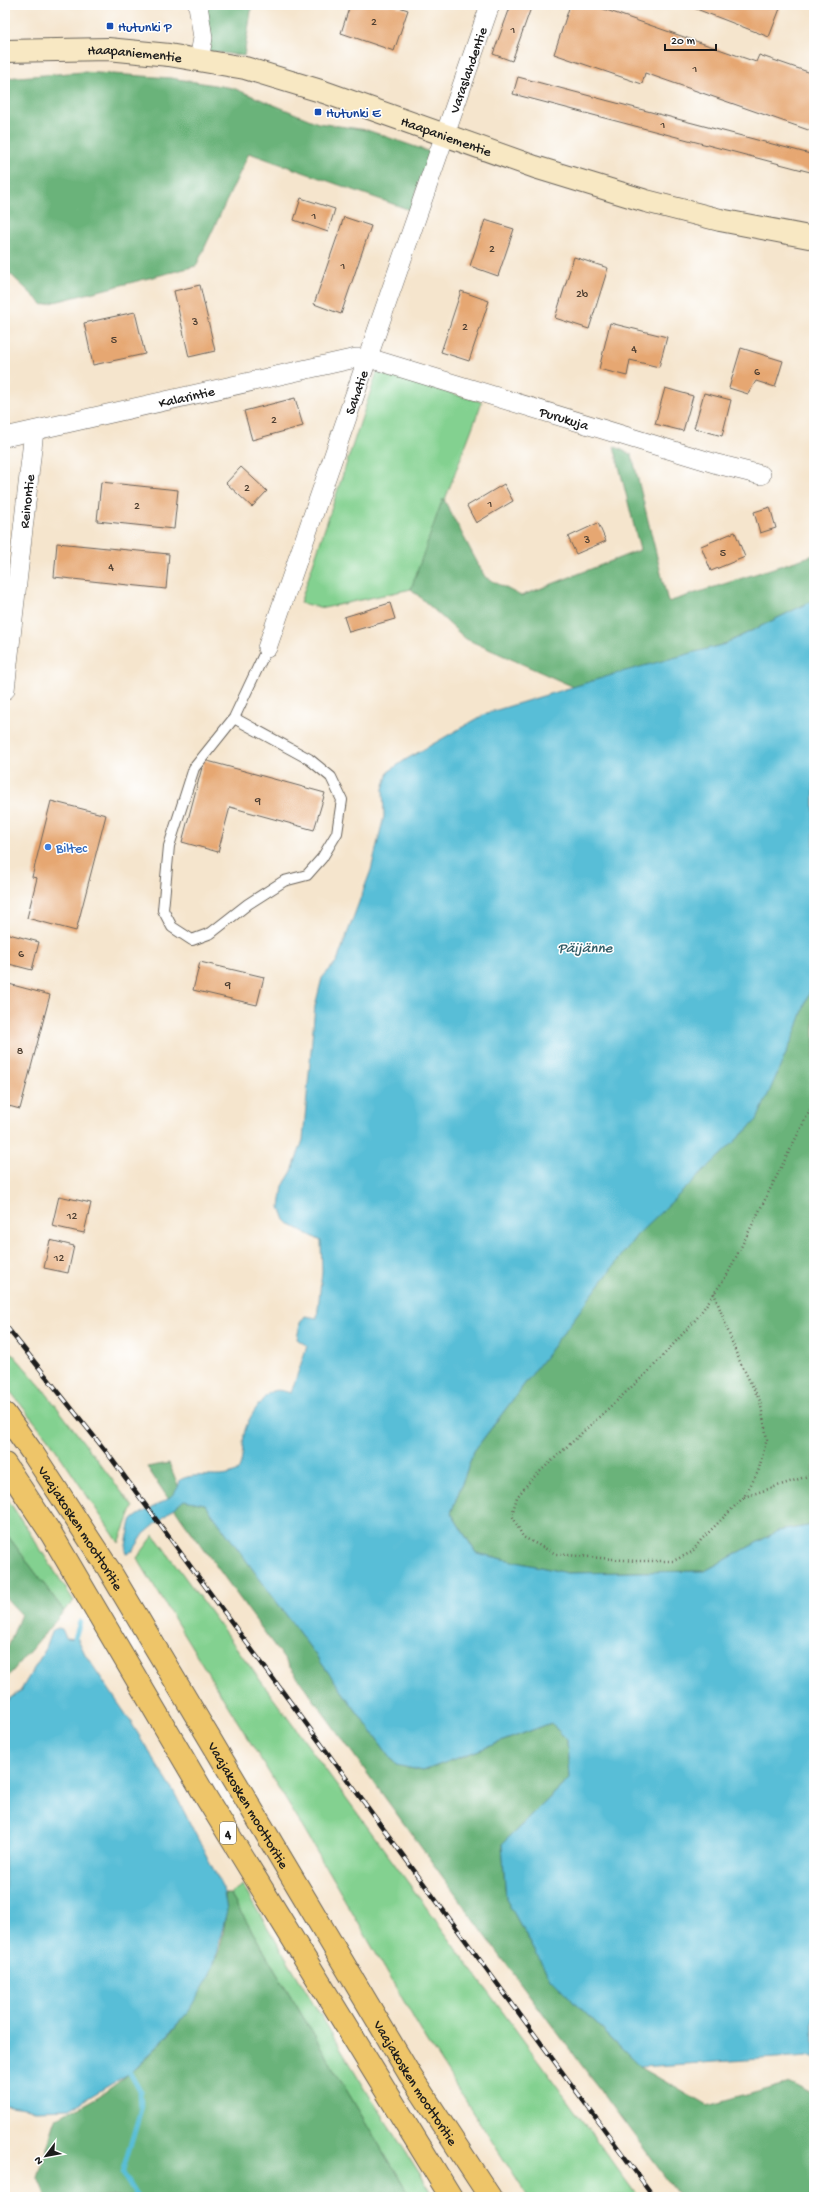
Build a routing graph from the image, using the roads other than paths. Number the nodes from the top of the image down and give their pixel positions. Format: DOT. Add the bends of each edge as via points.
graph roads {
  1 [pos="490,5"];
  2 [pos="199,11"];
  3 [pos="5,51"];
  4 [pos="199,60"];
  5 [pos="446,135"];
  6 [pos="814,238"];
  7 [pos="369,358"];
  8 [pos="34,431"];
  9 [pos="5,437"];
  10 [pos="761,475"];
  11 [pos="267,648"];
  12 [pos="5,690"];
  13 [pos="234,718"];
  14 [pos="5,1414"];
  15 [pos="5,1464"];
  16 [pos="451,2197"];
  17 [pos="490,2197"];
  1 -- 5 [label="street, Varaslahdentie"];
  2 -- 4 [label="street" via="203,38"];
  3 -- 4 [label="street, Haapaniementie" via="108,49"];
  4 -- 5 [label="street, Haapaniementie" via="245,68"];
  5 -- 6 [label="street, Haapaniementie" via="535,167 646,201 720,220"];
  5 -- 7 [label="street, Sahatie"];
  7 -- 8 [label="street, Kalarintie" via="356,358"];
  7 -- 10 [label="street, Purukuja" via="717,464"];
  7 -- 11 [label="street, Sahatie"];
  8 -- 9 [label="street, Kalarintie"];
  8 -- 12 [label="street, Reinontie"];
  11 -- 13 [label="lane"];
  13 -- 13 [label="lane" via="194,768 168,846 163,910 172,927 192,940 211,933 248,904 284,881 307,875 322,858 337,832 342,800 331,777 309,760"];
  14 -- 17 [label="highway, Vaajakosken moottoritie / 4" via="108,1568 410,2075"];
  15 -- 16 [label="highway, Vaajakosken moottoritie / 4" via="52,1535 211,1806"];
}
